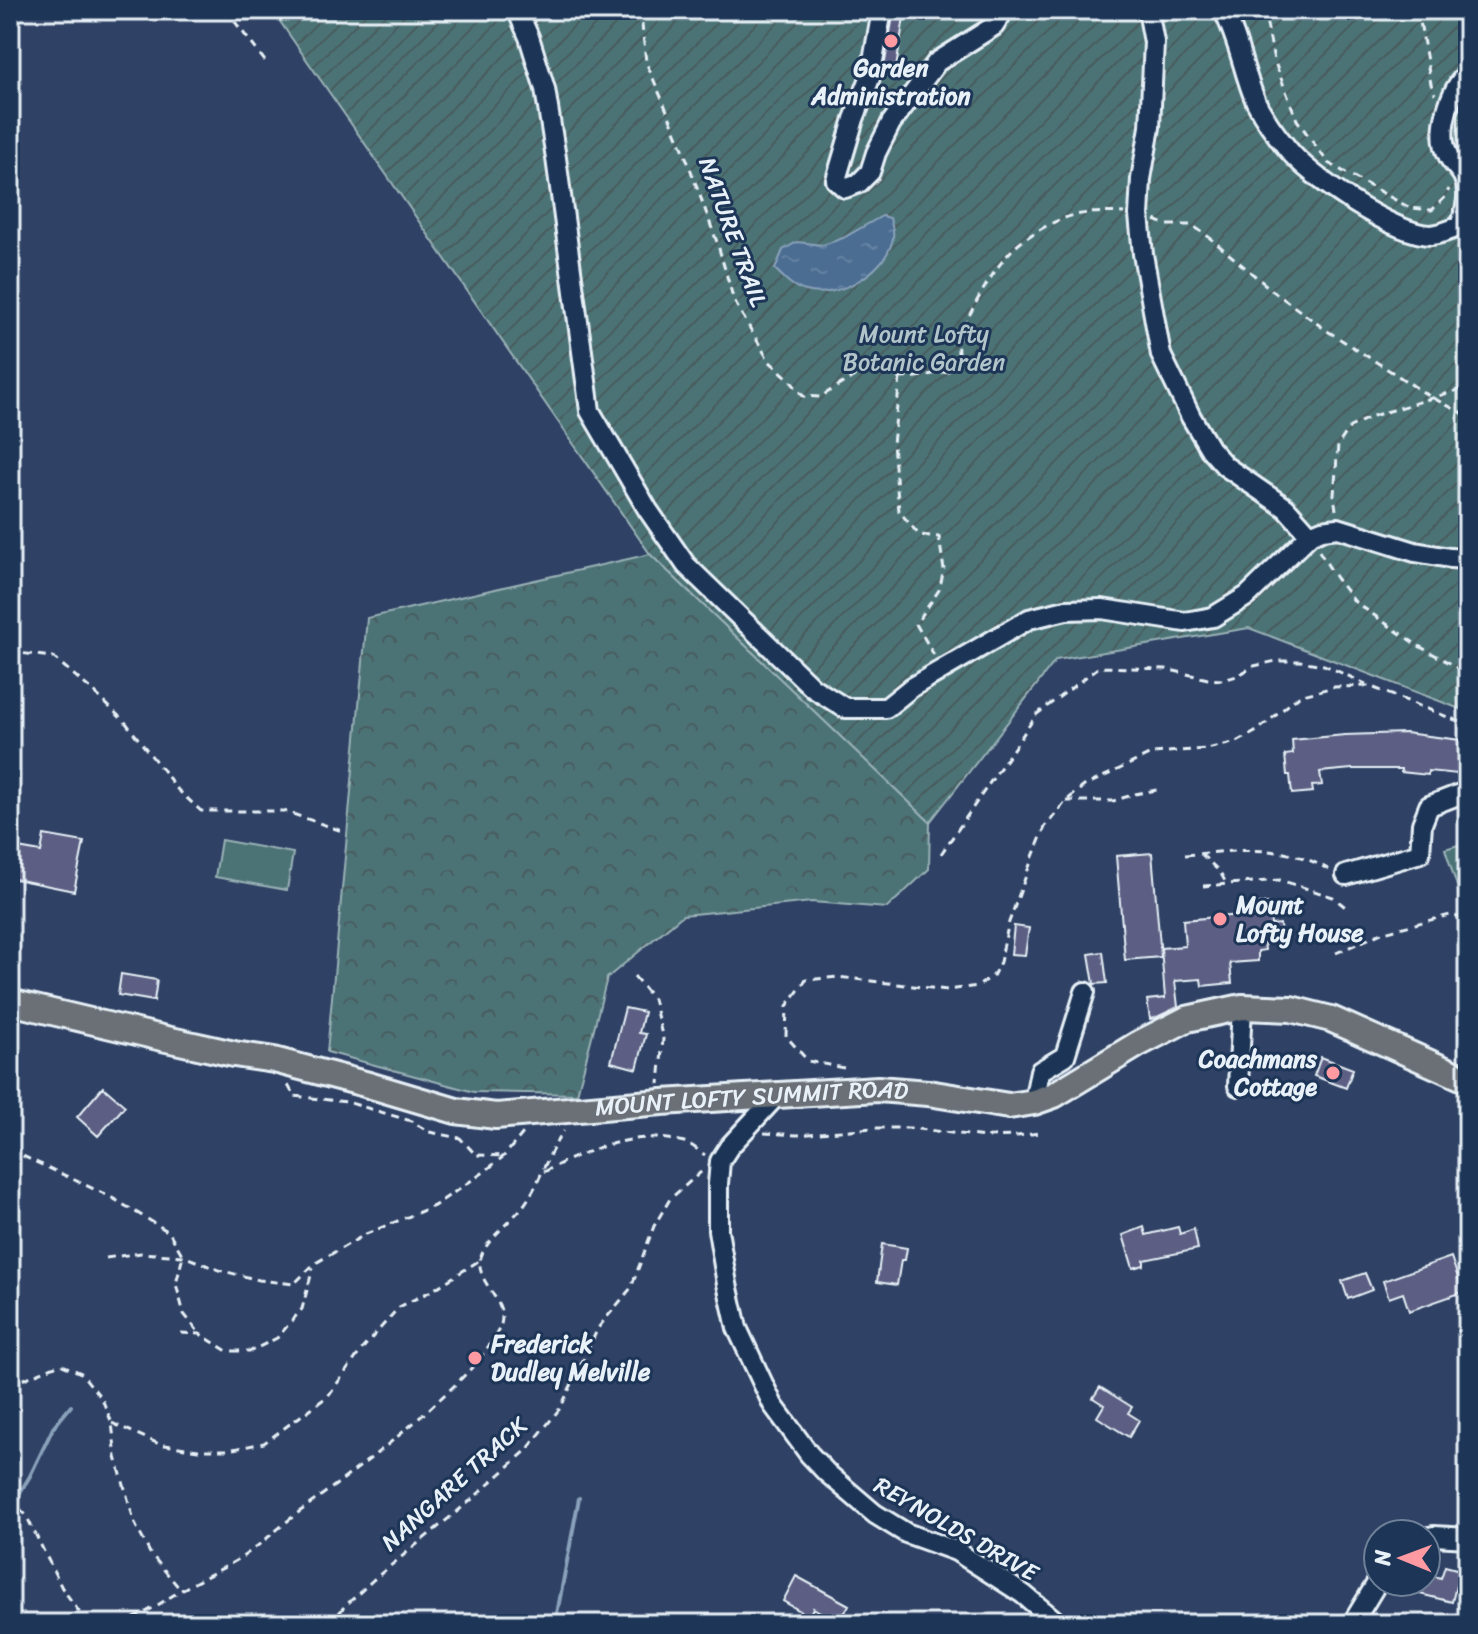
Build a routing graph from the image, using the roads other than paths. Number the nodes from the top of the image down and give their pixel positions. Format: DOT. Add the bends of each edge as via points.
graph roads {
  1 [pos="517,10"];
  2 [pos="882,10"];
  3 [pos="1004,10"];
  4 [pos="1148,10"];
  5 [pos="1223,10"];
  6 [pos="1468,73"];
  7 [pos="1310,535"];
  8 [pos="1468,559"];
  9 [pos="1468,791"];
  10 [pos="1342,875"];
  11 [pos="1085,992"];
  12 [pos="10,1002"];
  13 [pos="1242,1007"];
  14 [pos="1468,1080"];
  15 [pos="1238,1086"];
  16 [pos="778,1094"];
  17 [pos="1034,1102"];
  18 [pos="1442,1536"];
  19 [pos="1468,1538"];
  20 [pos="1368,1598"];
  21 [pos="1059,1624"];
  22 [pos="1352,1624"];
  1 -- 7 [label="street" via="545,89 590,411 686,565 813,688 845,708 886,708 912,687 1029,619 1066,610 1102,609 1185,622 1213,617 1247,596"];
  2 -- 3 [label="street" via="870,78 836,180 845,188 870,172 891,123 937,62 994,26"];
  4 -- 7 [label="street" via="1154,42 1139,215 1161,355 1210,449 1225,466 1286,508"];
  5 -- 6 [label="street" via="1257,104 1288,150 1355,204 1415,233 1448,232 1460,226 1466,209 1464,178 1447,154 1443,134 1444,116"];
  7 -- 8 [label="street" via="1338,528 1415,552"];
  9 -- 10 [label="street" via="1429,806 1420,853"];
  11 -- 17 [label="street" via="1065,1056 1040,1071"];
  12 -- 16 [label="main road, MOUNT LOFTY SUMMIT ROAD" via="274,1060 456,1111 496,1116"];
  13 -- 14 [label="main road, MOUNT LOFTY SUMMIT ROAD" via="1291,1009 1331,1019"];
  13 -- 15 [label="street"];
  13 -- 17 [label="main road, MOUNT LOFTY SUMMIT ROAD" via="1187,1019"];
  16 -- 17 [label="main road, MOUNT LOFTY SUMMIT ROAD" via="878,1089 1009,1106"];
  16 -- 21 [label="street, REYNOLDS DRIVE" via="720,1161 718,1230 737,1328 773,1405 809,1454 875,1514 906,1533 956,1551"];
  18 -- 19 [label="street"];
  20 -- 22 [label="street"];
}
